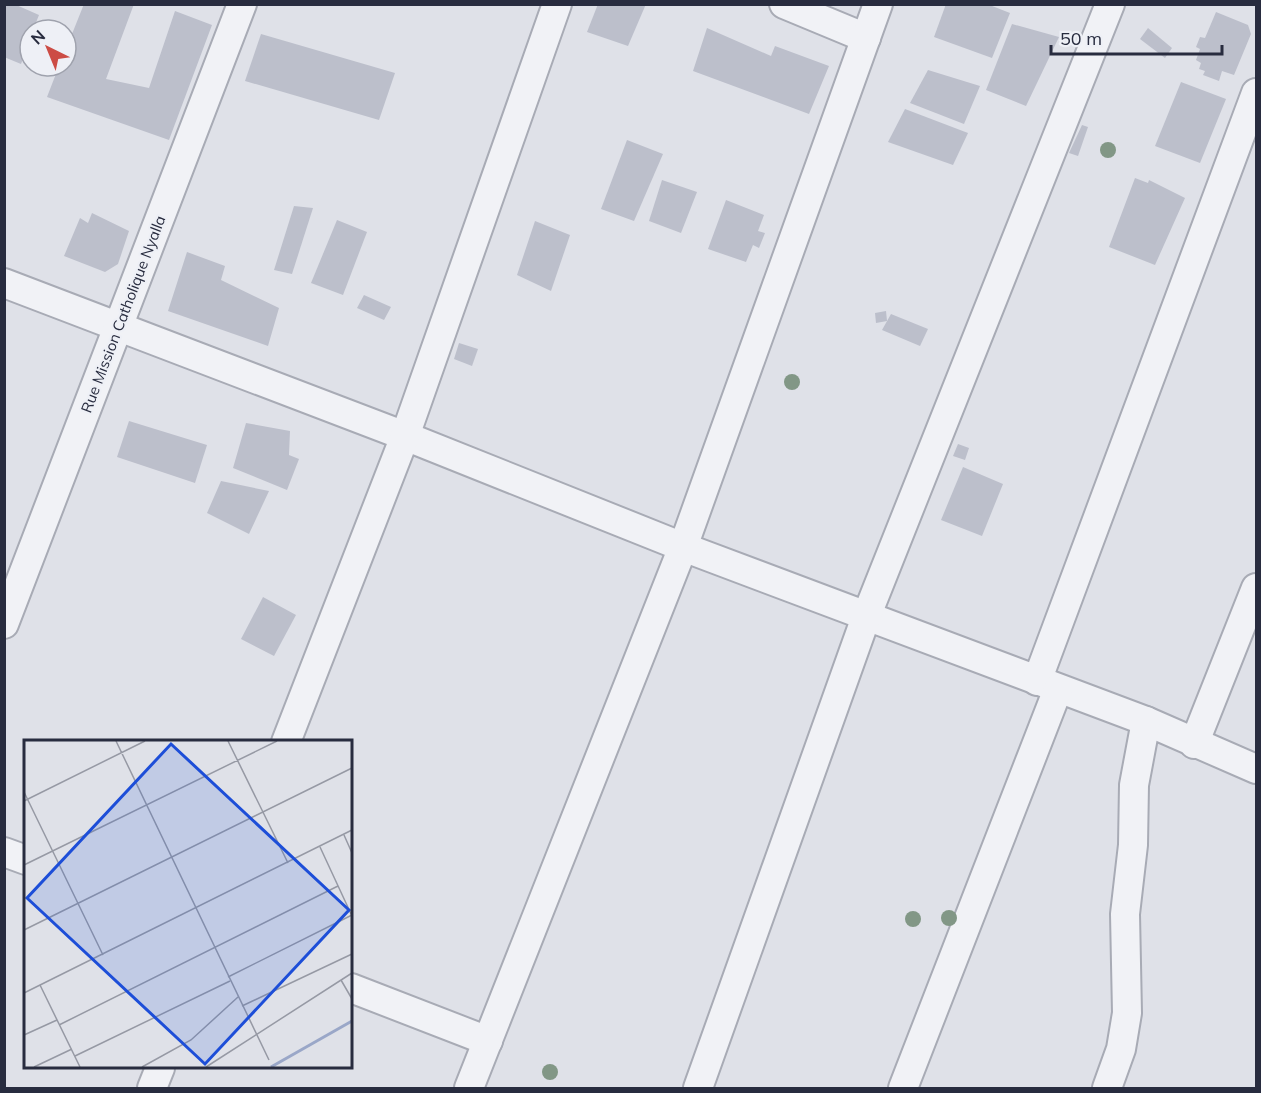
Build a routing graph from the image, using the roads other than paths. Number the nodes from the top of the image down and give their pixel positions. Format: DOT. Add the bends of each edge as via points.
graph roads {
  1 [pos="242,4"];
  2 [pos="557,4"];
  3 [pos="784,4"];
  4 [pos="878,4"];
  5 [pos="1110,4"];
  6 [pos="866,38"];
  7 [pos="1257,93"];
  8 [pos="4,283"];
  9 [pos="118,328"];
  10 [pos="405,436"];
  11 [pos="683,547"];
  12 [pos="1257,588"];
  13 [pos="866,617"];
  14 [pos="4,624"];
  15 [pos="1048,685"];
  16 [pos="1146,721"];
  17 [pos="287,740"];
  18 [pos="1194,744"];
  19 [pos="1257,769"];
  20 [pos="4,852"];
  21 [pos="24,859"];
  22 [pos="352,988"];
  23 [pos="488,1041"];
  24 [pos="160,1069"];
  25 [pos="152,1089"];
  26 [pos="469,1089"];
  27 [pos="698,1089"];
  28 [pos="903,1089"];
  29 [pos="1107,1089"];
  1 -- 9 [label="street, Rue Mission Catholique Nyalla"];
  2 -- 10 [label="street"];
  3 -- 6 [label="street"];
  4 -- 6 [label="street"];
  5 -- 13 [label="street"];
  6 -- 11 [label="street"];
  7 -- 15 [label="street"];
  8 -- 9 [label="street"];
  9 -- 10 [label="street"];
  9 -- 14 [label="street, Rue Mission Catholique Nyalla"];
  10 -- 11 [label="street"];
  10 -- 17 [label="street"];
  11 -- 13 [label="street"];
  11 -- 23 [label="street"];
  12 -- 18 [label="street"];
  13 -- 15 [label="street"];
  13 -- 27 [label="street"];
  15 -- 16 [label="street"];
  15 -- 28 [label="street"];
  16 -- 18 [label="street"];
  16 -- 29 [label="street" via="1134,785 1133,845 1125,914 1127,1013 1121,1049"];
  18 -- 19 [label="street"];
  20 -- 21 [label="street"];
  22 -- 23 [label="street"];
  23 -- 26 [label="street"];
  24 -- 25 [label="street"];
}
